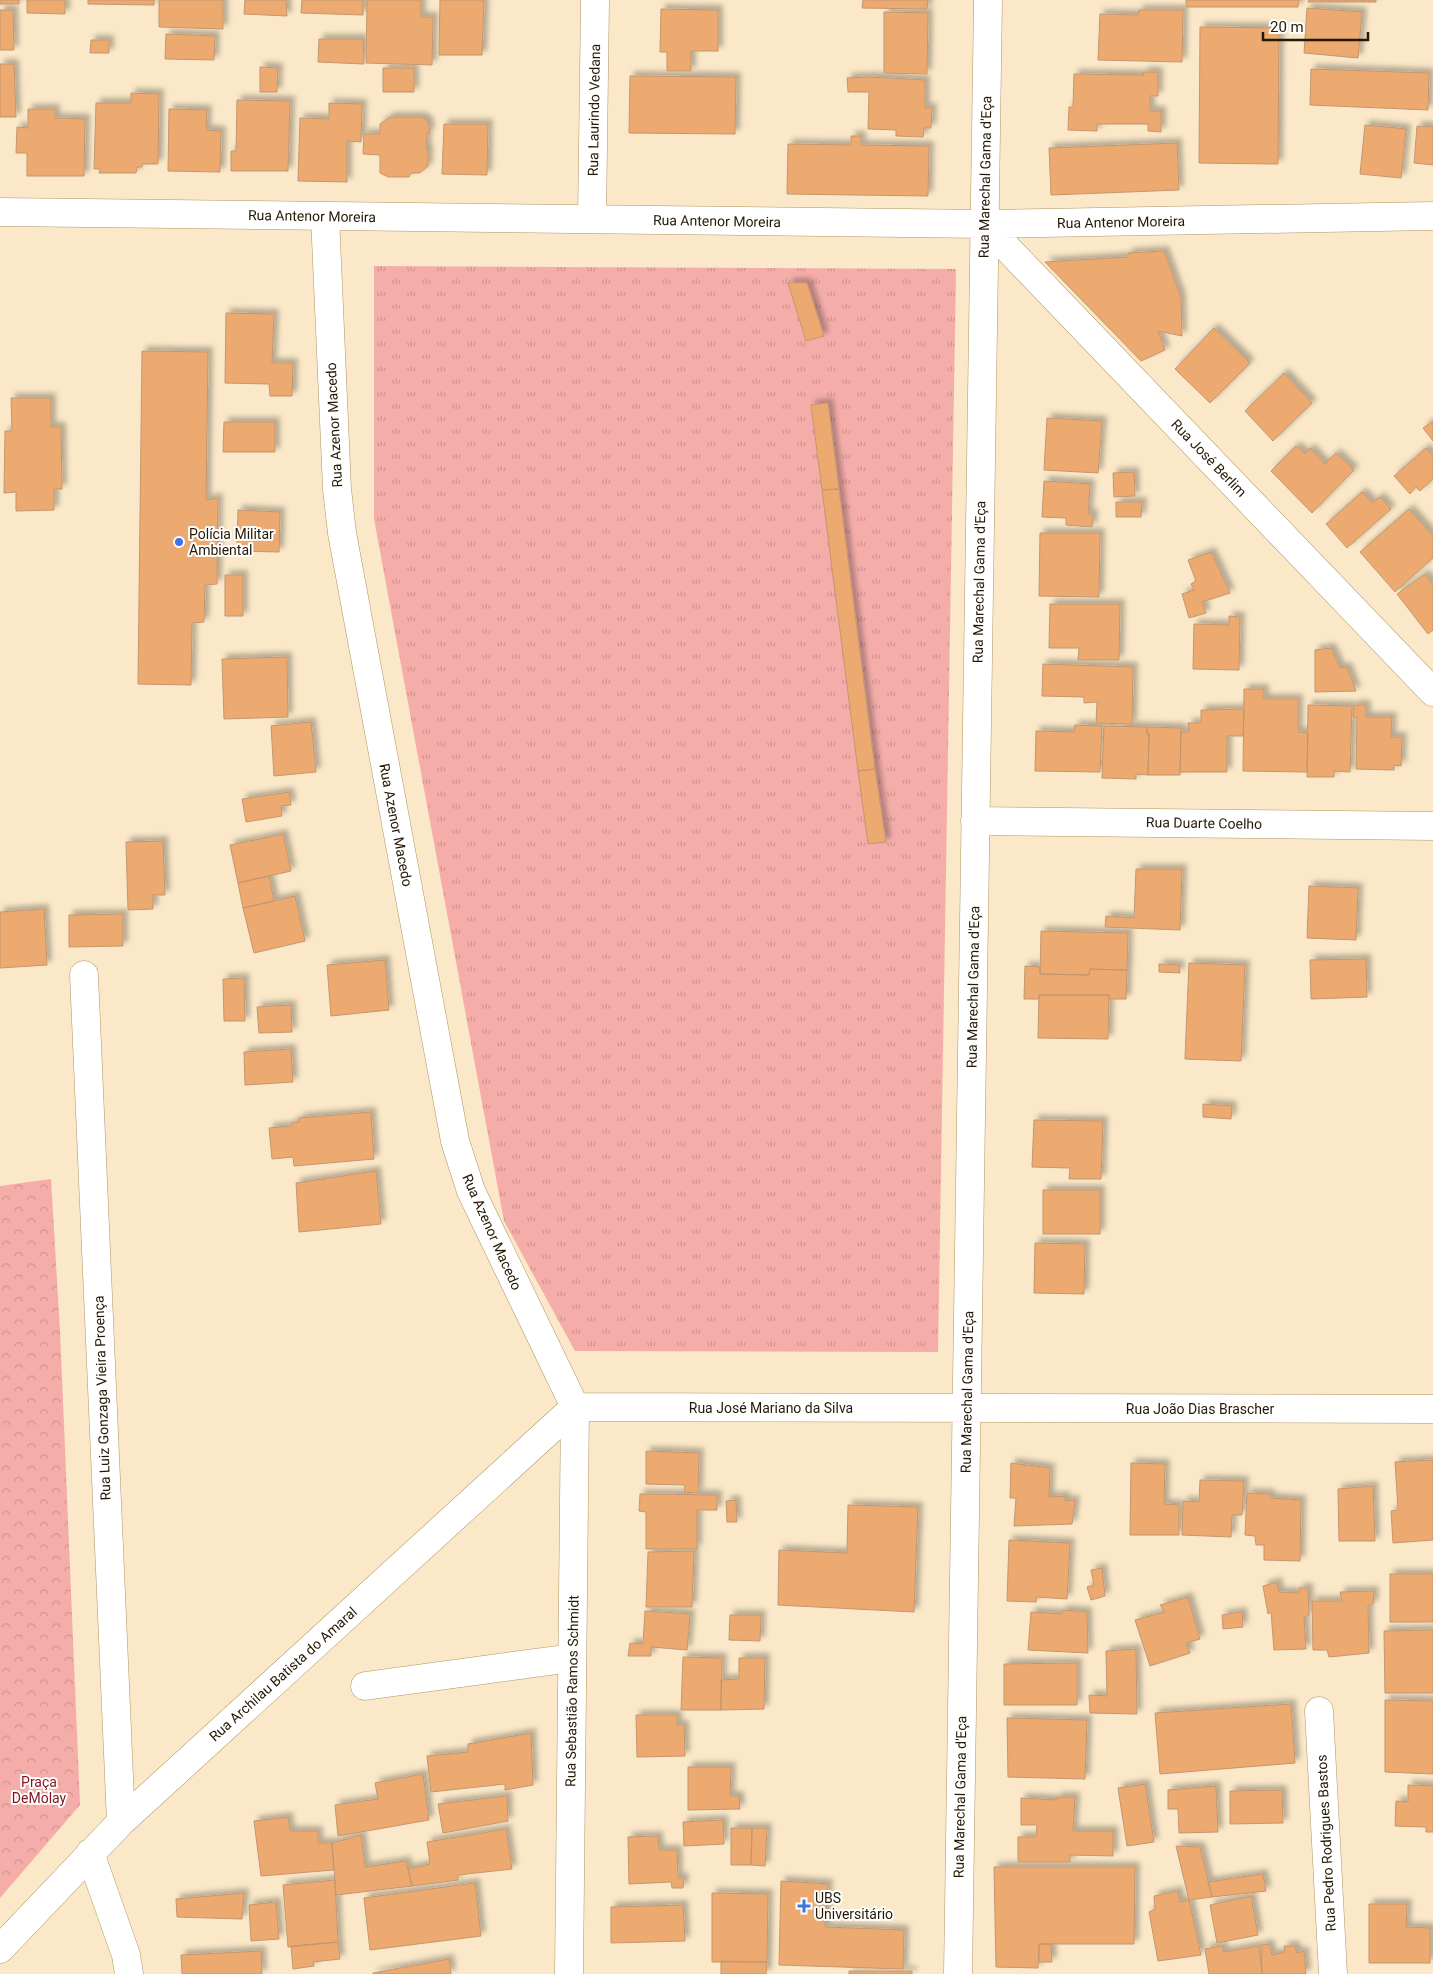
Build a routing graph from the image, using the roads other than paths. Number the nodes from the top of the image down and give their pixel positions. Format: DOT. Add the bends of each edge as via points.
graph roads {
  1 [pos="595,0"];
  2 [pos="988,0"];
  3 [pos="0,212"];
  4 [pos="325,216"];
  5 [pos="1433,216"];
  6 [pos="592,219"];
  7 [pos="984,224"];
  8 [pos="1433,692"];
  9 [pos="975,821"];
  10 [pos="1433,826"];
  11 [pos="84,975"];
  12 [pos="575,1407"];
  13 [pos="966,1408"];
  14 [pos="1433,1409"];
  15 [pos="572,1658"];
  16 [pos="365,1686"];
  17 [pos="1319,1711"];
  18 [pos="121,1822"];
  19 [pos="90,1853"];
  20 [pos="0,1949"];
  21 [pos="129,1974"];
  22 [pos="569,1974"];
  23 [pos="958,1974"];
  24 [pos="1332,1974"];
  1 -- 6 [label="street, Rua Laurindo Vedana"];
  2 -- 7 [label="street, Rua Marechal Gama d'Eça"];
  3 -- 4 [label="street, Rua Antenor Moreira"];
  4 -- 6 [label="street, Rua Antenor Moreira"];
  4 -- 12 [label="street, Rua Azenor Macedo" via="337,488 342,533 455,1141 471,1191"];
  5 -- 7 [label="street, Rua Antenor Moreira"];
  6 -- 7 [label="street, Rua Antenor Moreira"];
  7 -- 8 [label="street, Rua José Berlim"];
  7 -- 9 [label="street, Rua Marechal Gama d'Eça"];
  9 -- 10 [label="street, Rua Duarte Coelho"];
  9 -- 13 [label="street, Rua Marechal Gama d'Eça"];
  11 -- 18 [label="street, Rua Luiz Gonzaga Vieira Proença"];
  12 -- 13 [label="street, Rua José Mariano da Silva"];
  12 -- 15 [label="street, Rua Sebastião Ramos Schmidt"];
  12 -- 18 [label="street, Rua Archilau Batista do Amaral"];
  13 -- 14 [label="street, Rua João Dias Brascher"];
  13 -- 23 [label="street, Rua Marechal Gama d'Eça"];
  15 -- 16 [label="street"];
  15 -- 22 [label="street, Rua Sebastião Ramos Schmidt"];
  17 -- 24 [label="street, Rua Pedro Rodrigues Bastos"];
  18 -- 19 [label="street, Rua Archilau Batista do Amaral"];
  19 -- 20 [label="street, Rua Archilau Batista do Amaral"];
  19 -- 21 [label="street" via="126,1955"];
}
